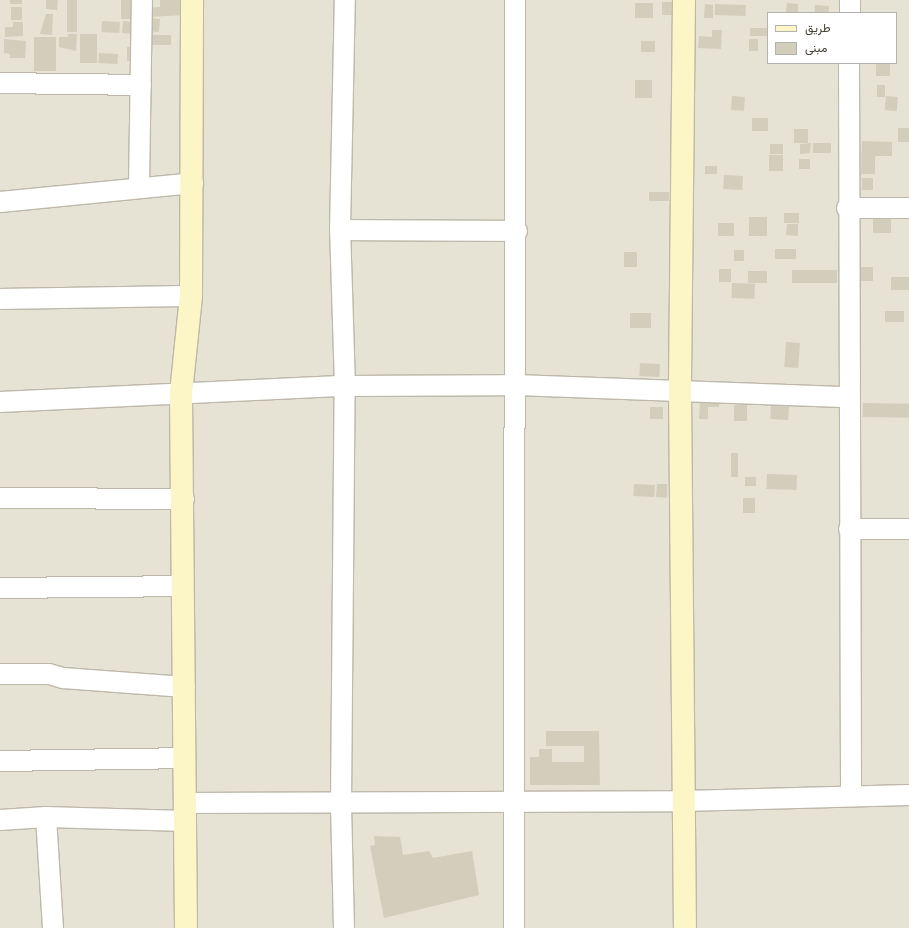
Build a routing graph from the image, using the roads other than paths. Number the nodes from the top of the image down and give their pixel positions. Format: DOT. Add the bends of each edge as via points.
graph roads {
  1 [pos="142,0"];
  2 [pos="192,0"];
  3 [pos="345,0"];
  4 [pos="515,0"];
  5 [pos="684,0"];
  6 [pos="850,0"];
  7 [pos="850,12"];
  8 [pos="849,64"];
  9 [pos="0,84"];
  10 [pos="141,85"];
  11 [pos="193,183"];
  12 [pos="139,186"];
  13 [pos="0,202"];
  14 [pos="847,208"];
  15 [pos="909,208"];
  16 [pos="340,230"];
  17 [pos="517,231"];
  18 [pos="191,296"];
  19 [pos="0,299"];
  20 [pos="516,385"];
  21 [pos="345,386"];
  22 [pos="680,391"];
  23 [pos="181,393"];
  24 [pos="849,397"];
  25 [pos="0,402"];
  26 [pos="0,498"];
  27 [pos="184,499"];
  28 [pos="849,529"];
  29 [pos="909,529"];
  30 [pos="182,586"];
  31 [pos="0,588"];
  32 [pos="0,674"];
  33 [pos="185,687"];
  34 [pos="184,758"];
  35 [pos="0,761"];
  36 [pos="851,795"];
  37 [pos="909,795"];
  38 [pos="684,802"];
  39 [pos="517,803"];
  40 [pos="341,804"];
  41 [pos="185,812"];
  42 [pos="46,817"];
  43 [pos="0,820"];
  44 [pos="53,928"];
  45 [pos="186,928"];
  46 [pos="344,928"];
  47 [pos="514,928"];
  48 [pos="685,928"];
  1 -- 10 [label="street"];
  2 -- 11 [label="street"];
  3 -- 16 [label="street"];
  4 -- 17 [label="street"];
  5 -- 22 [label="street"];
  6 -- 7 [label="street"];
  8 -- 14 [label="street"];
  9 -- 10 [label="street"];
  10 -- 12 [label="street"];
  11 -- 12 [label="street"];
  11 -- 18 [label="street"];
  12 -- 13 [label="street"];
  14 -- 15 [label="street"];
  14 -- 24 [label="street"];
  16 -- 17 [label="street"];
  16 -- 21 [label="street"];
  17 -- 20 [label="street"];
  18 -- 19 [label="street"];
  18 -- 23 [label="street"];
  20 -- 21 [label="street"];
  20 -- 22 [label="street"];
  20 -- 39 [label="street"];
  21 -- 23 [label="street"];
  21 -- 40 [label="street"];
  22 -- 24 [label="street"];
  22 -- 38 [label="street"];
  23 -- 25 [label="street"];
  23 -- 27 [label="street"];
  24 -- 28 [label="street"];
  26 -- 27 [label="street"];
  27 -- 30 [label="street"];
  28 -- 29 [label="street"];
  28 -- 36 [label="street"];
  30 -- 31 [label="street"];
  30 -- 33 [label="street"];
  32 -- 33 [label="street" via="49,674 63,678"];
  33 -- 34 [label="street"];
  34 -- 35 [label="street"];
  34 -- 41 [label="street"];
  36 -- 37 [label="street"];
  36 -- 38 [label="street"];
  38 -- 39 [label="street"];
  38 -- 48 [label="street"];
  39 -- 40 [label="street"];
  39 -- 47 [label="street"];
  40 -- 41 [label="street"];
  40 -- 46 [label="street"];
  41 -- 42 [label="street"];
  41 -- 45 [label="street"];
  42 -- 43 [label="street"];
  42 -- 44 [label="street"];
}
